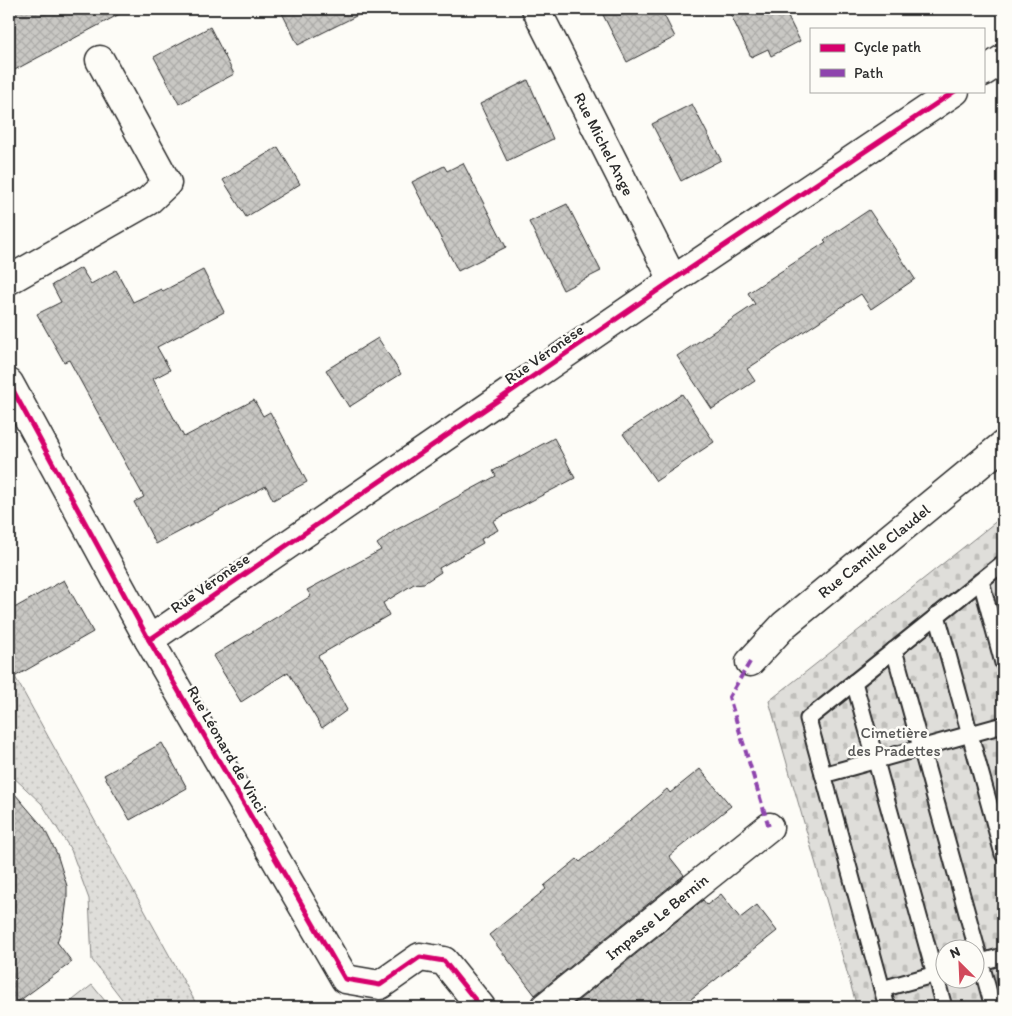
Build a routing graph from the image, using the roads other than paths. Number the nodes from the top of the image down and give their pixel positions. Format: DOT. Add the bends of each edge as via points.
graph roads {
  1 [pos="536,9"];
  2 [pos="1003,59"];
  3 [pos="100,60"];
  4 [pos="984,71"];
  5 [pos="954,92"];
  6 [pos="9,280"];
  7 [pos="673,280"];
  8 [pos="9,382"];
  9 [pos="1003,445"];
  10 [pos="1003,563"];
  11 [pos="981,582"];
  12 [pos="937,615"];
  13 [pos="149,640"];
  14 [pos="894,650"];
  15 [pos="750,662"];
  16 [pos="1003,663"];
  17 [pos="854,682"];
  18 [pos="1003,725"];
  19 [pos="970,734"];
  20 [pos="921,747"];
  21 [pos="876,760"];
  22 [pos="823,775"];
  23 [pos="769,827"];
  24 [pos="1003,854"];
  25 [pos="971,938"];
  26 [pos="934,953"];
  27 [pos="1003,956"];
  28 [pos="984,961"];
  29 [pos="934,975"];
  30 [pos="984,982"];
  31 [pos="942,988"];
  32 [pos="882,989"];
  33 [pos="481,1007"];
  34 [pos="545,1007"];
  35 [pos="887,1007"];
  36 [pos="944,1007"];
  37 [pos="993,1007"];
  1 -- 7 [label="street, Rue Michel Ange"];
  2 -- 4 [label="street"];
  3 -- 6 [label="street" via="167,183 148,201"];
  5 -- 7 [label="street, Rue Véronèse"];
  7 -- 13 [label="street, Rue Véronèse"];
  8 -- 13 [label="street, Rue Léonard de Vinci"];
  9 -- 15 [label="street, Rue Camille Claudel" via="784,625"];
  10 -- 11 [label="lane"];
  11 -- 12 [label="lane"];
  11 -- 16 [label="lane"];
  12 -- 14 [label="lane"];
  12 -- 19 [label="lane"];
  13 -- 33 [label="street, Rue Léonard de Vinci" via="345,979 380,985 420,957 444,960"];
  14 -- 17 [label="lane"];
  14 -- 20 [label="lane"];
  17 -- 21 [label="lane"];
  17 -- 22 [label="lane" via="808,719"];
  18 -- 19 [label="lane"];
  19 -- 20 [label="lane"];
  19 -- 24 [label="lane"];
  20 -- 21 [label="lane"];
  20 -- 25 [label="lane"];
  21 -- 22 [label="lane"];
  21 -- 26 [label="lane"];
  22 -- 32 [label="lane"];
  23 -- 34 [label="street, Impasse Le Bernin"];
  27 -- 28 [label="lane"];
  29 -- 32 [label="lane"];
  30 -- 37 [label="lane"];
  31 -- 36 [label="lane"];
  32 -- 35 [label="lane"];
}
